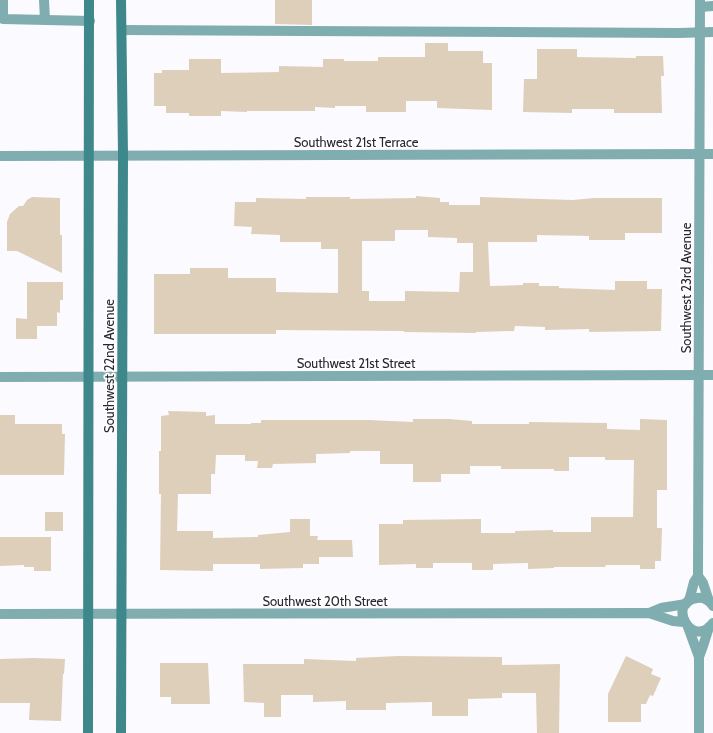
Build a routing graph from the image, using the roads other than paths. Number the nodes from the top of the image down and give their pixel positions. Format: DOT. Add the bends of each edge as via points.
graph roads {
  1 [pos="4,0"];
  2 [pos="44,0"];
  3 [pos="90,0"];
  4 [pos="121,0"];
  5 [pos="700,3"];
  6 [pos="713,6"];
  7 [pos="44,20"];
  8 [pos="90,21"];
  9 [pos="122,30"];
  10 [pos="700,32"];
  11 [pos="713,32"];
  12 [pos="699,154"];
  13 [pos="713,154"];
  14 [pos="90,155"];
  15 [pos="123,155"];
  16 [pos="0,156"];
  17 [pos="699,375"];
  18 [pos="713,375"];
  19 [pos="122,376"];
  20 [pos="0,377"];
  21 [pos="89,377"];
  22 [pos="698,576"];
  23 [pos="688,602"];
  24 [pos="712,604"];
  25 [pos="649,613"];
  26 [pos="0,614"];
  27 [pos="120,614"];
  28 [pos="88,615"];
  29 [pos="686,624"];
  30 [pos="712,625"];
  31 [pos="699,657"];
  32 [pos="88,733"];
  33 [pos="121,733"];
  34 [pos="699,733"];
  1 -- 7 [label="street" via="4,20"];
  2 -- 7 [label="street"];
  3 -- 8 [label="main road, Southwest 22nd Avenue"];
  4 -- 9 [label="main road, Southwest 22nd Avenue"];
  5 -- 6 [label="street"];
  5 -- 10 [label="street, Southwest 23rd Avenue"];
  7 -- 8 [label="street"];
  8 -- 14 [label="main road, Southwest 22nd Avenue"];
  9 -- 10 [label="street"];
  9 -- 15 [label="main road, Southwest 22nd Avenue"];
  10 -- 11 [label="street"];
  10 -- 12 [label="street, Southwest 23rd Avenue"];
  12 -- 13 [label="street, Southwest 21st Terrace"];
  12 -- 15 [label="street, Southwest 21st Terrace"];
  12 -- 17 [label="street, Southwest 23rd Avenue"];
  14 -- 15 [label="street, Southwest 21st Terrace"];
  14 -- 16 [label="street, Southwest 21st Terrace"];
  14 -- 21 [label="main road, Southwest 22nd Avenue"];
  15 -- 19 [label="main road, Southwest 22nd Avenue"];
  17 -- 18 [label="street, Southwest 21st Street"];
  17 -- 19 [label="street, Southwest 21st Street"];
  17 -- 22 [label="street, Southwest 23rd Avenue"];
  19 -- 21 [label="street, Southwest 21st Street"];
  19 -- 27 [label="main road, Southwest 22nd Avenue"];
  20 -- 21 [label="street, Southwest 21st Street"];
  21 -- 28 [label="main road, Southwest 22nd Avenue"];
  22 -- 23 [label="street, Southwest 23rd Avenue"];
  22 -- 24 [label="street, Southwest 23rd Avenue"];
  23 -- 24 [label="street, Southwest 20th Street" via="699,598"];
  23 -- 25 [label="street, Southwest 20th Street"];
  23 -- 29 [label="street, Southwest 23rd Avenue" via="682,613"];
  25 -- 27 [label="street, Southwest 20th Street"];
  25 -- 29 [label="street, Southwest 20th Street"];
  26 -- 28 [label="street, Southwest 20th Street"];
  27 -- 28 [label="street, Southwest 20th Street"];
  27 -- 33 [label="main road, Southwest 22nd Avenue"];
  28 -- 32 [label="main road, Southwest 22nd Avenue"];
  29 -- 30 [label="street, Southwest 20th Street" via="698,631"];
  29 -- 31 [label="street"];
  30 -- 31 [label="street"];
  31 -- 34 [label="street"];
}
